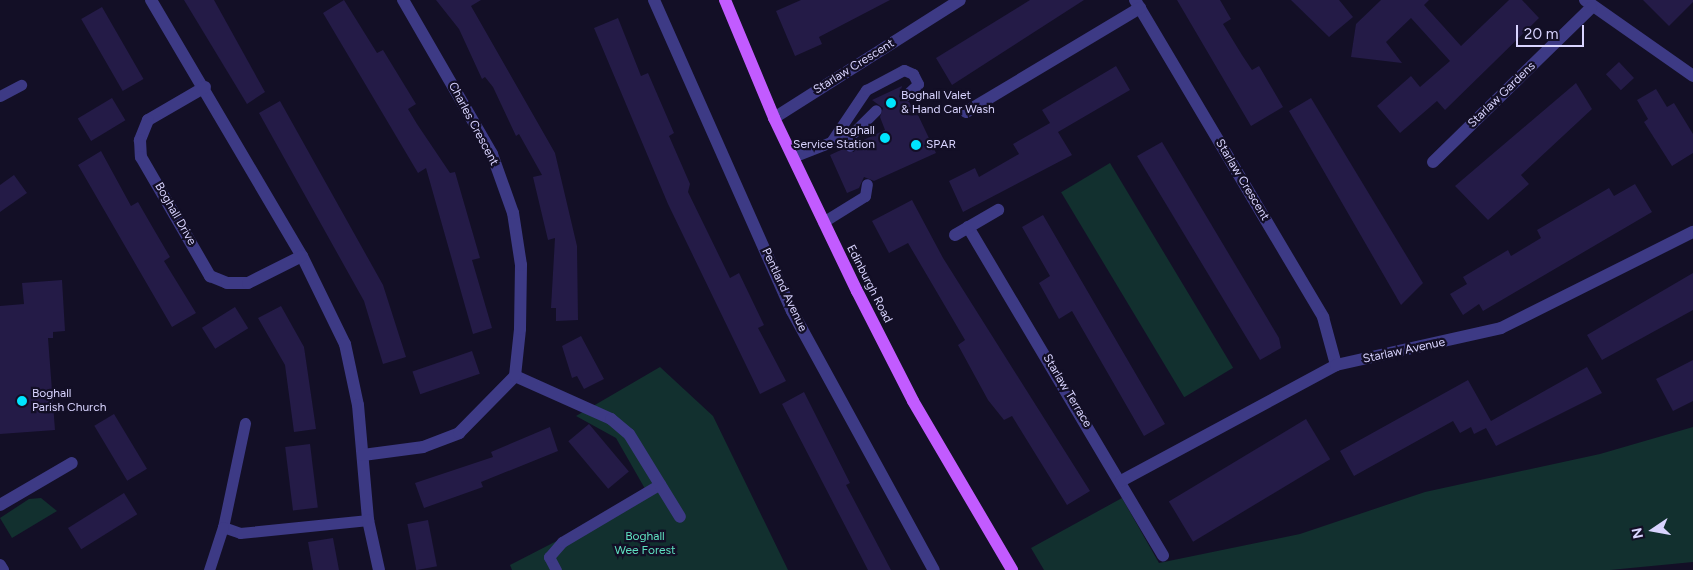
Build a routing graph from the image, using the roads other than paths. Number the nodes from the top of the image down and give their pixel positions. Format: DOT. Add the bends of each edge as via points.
graph roads {
  1 [pos="151,0"];
  2 [pos="403,0"];
  3 [pos="654,0"];
  4 [pos="725,0"];
  5 [pos="960,0"];
  6 [pos="1138,4"];
  7 [pos="1588,4"];
  8 [pos="1693,76"];
  9 [pos="21,85"];
  10 [pos="205,87"];
  11 [pos="906,95"];
  12 [pos="0,96"];
  13 [pos="876,110"];
  14 [pos="966,112"];
  15 [pos="774,118"];
  16 [pos="831,142"];
  17 [pos="793,157"];
  18 [pos="1433,162"];
  19 [pos="867,184"];
  20 [pos="998,210"];
  21 [pos="823,222"];
  22 [pos="968,227"];
  23 [pos="1693,232"];
  24 [pos="955,235"];
  25 [pos="302,256"];
  26 [pos="1336,365"];
  27 [pos="514,376"];
  28 [pos="245,422"];
  29 [pos="364,455"];
  30 [pos="72,464"];
  31 [pos="1121,481"];
  32 [pos="660,484"];
  33 [pos="0,505"];
  34 [pos="680,517"];
  35 [pos="368,520"];
  36 [pos="223,527"];
  37 [pos="1164,556"];
  38 [pos="0,565"];
  39 [pos="3,570"];
  40 [pos="209,570"];
  41 [pos="379,570"];
  42 [pos="556,570"];
  43 [pos="934,570"];
  44 [pos="1012,570"];
  1 -- 10 [label="street"];
  2 -- 27 [label="street, Charles Crescent" via="492,154 513,213 521,265"];
  3 -- 43 [label="street, Pentland Avenue" via="792,311"];
  4 -- 15 [label="main road, Edinburgh Road"];
  5 -- 15 [label="street, Starlaw Crescent"];
  6 -- 14 [label="street"];
  6 -- 26 [label="street, Starlaw Crescent" via="1323,317"];
  7 -- 8 [label="street, Starlaw Gardens"];
  7 -- 18 [label="street, Starlaw Gardens"];
  9 -- 12 [label="lane"];
  10 -- 25 [label="street"];
  10 -- 25 [label="street, Boghall Drive" via="148,120 140,140 141,157 210,276 227,283 248,283"];
  11 -- 16 [label="lane" via="918,84 913,74 904,70 866,90"];
  13 -- 16 [label="lane" via="848,143"];
  15 -- 17 [label="main road, Edinburgh Road"];
  16 -- 17 [label="lane"];
  17 -- 21 [label="main road, Edinburgh Road"];
  19 -- 21 [label="lane" via="865,196"];
  20 -- 22 [label="street"];
  21 -- 44 [label="main road, Edinburgh Road" via="913,401"];
  22 -- 24 [label="street"];
  22 -- 31 [label="street, Starlaw Terrace"];
  23 -- 26 [label="street, Starlaw Avenue" via="1501,328"];
  25 -- 29 [label="street" via="345,344"];
  26 -- 31 [label="street, Starlaw Avenue"];
  27 -- 29 [label="street" via="459,433 423,447"];
  27 -- 32 [label="street" via="611,419 644,454"];
  28 -- 36 [label="lane"];
  29 -- 35 [label="street"];
  30 -- 33 [label="street"];
  31 -- 37 [label="street, Starlaw Terrace"];
  32 -- 34 [label="street"];
  32 -- 42 [label="lane" via="562,542 549,557"];
  35 -- 36 [label="lane" via="240,533"];
  35 -- 41 [label="street"];
  36 -- 40 [label="lane"];
  38 -- 39 [label="street"];
}
